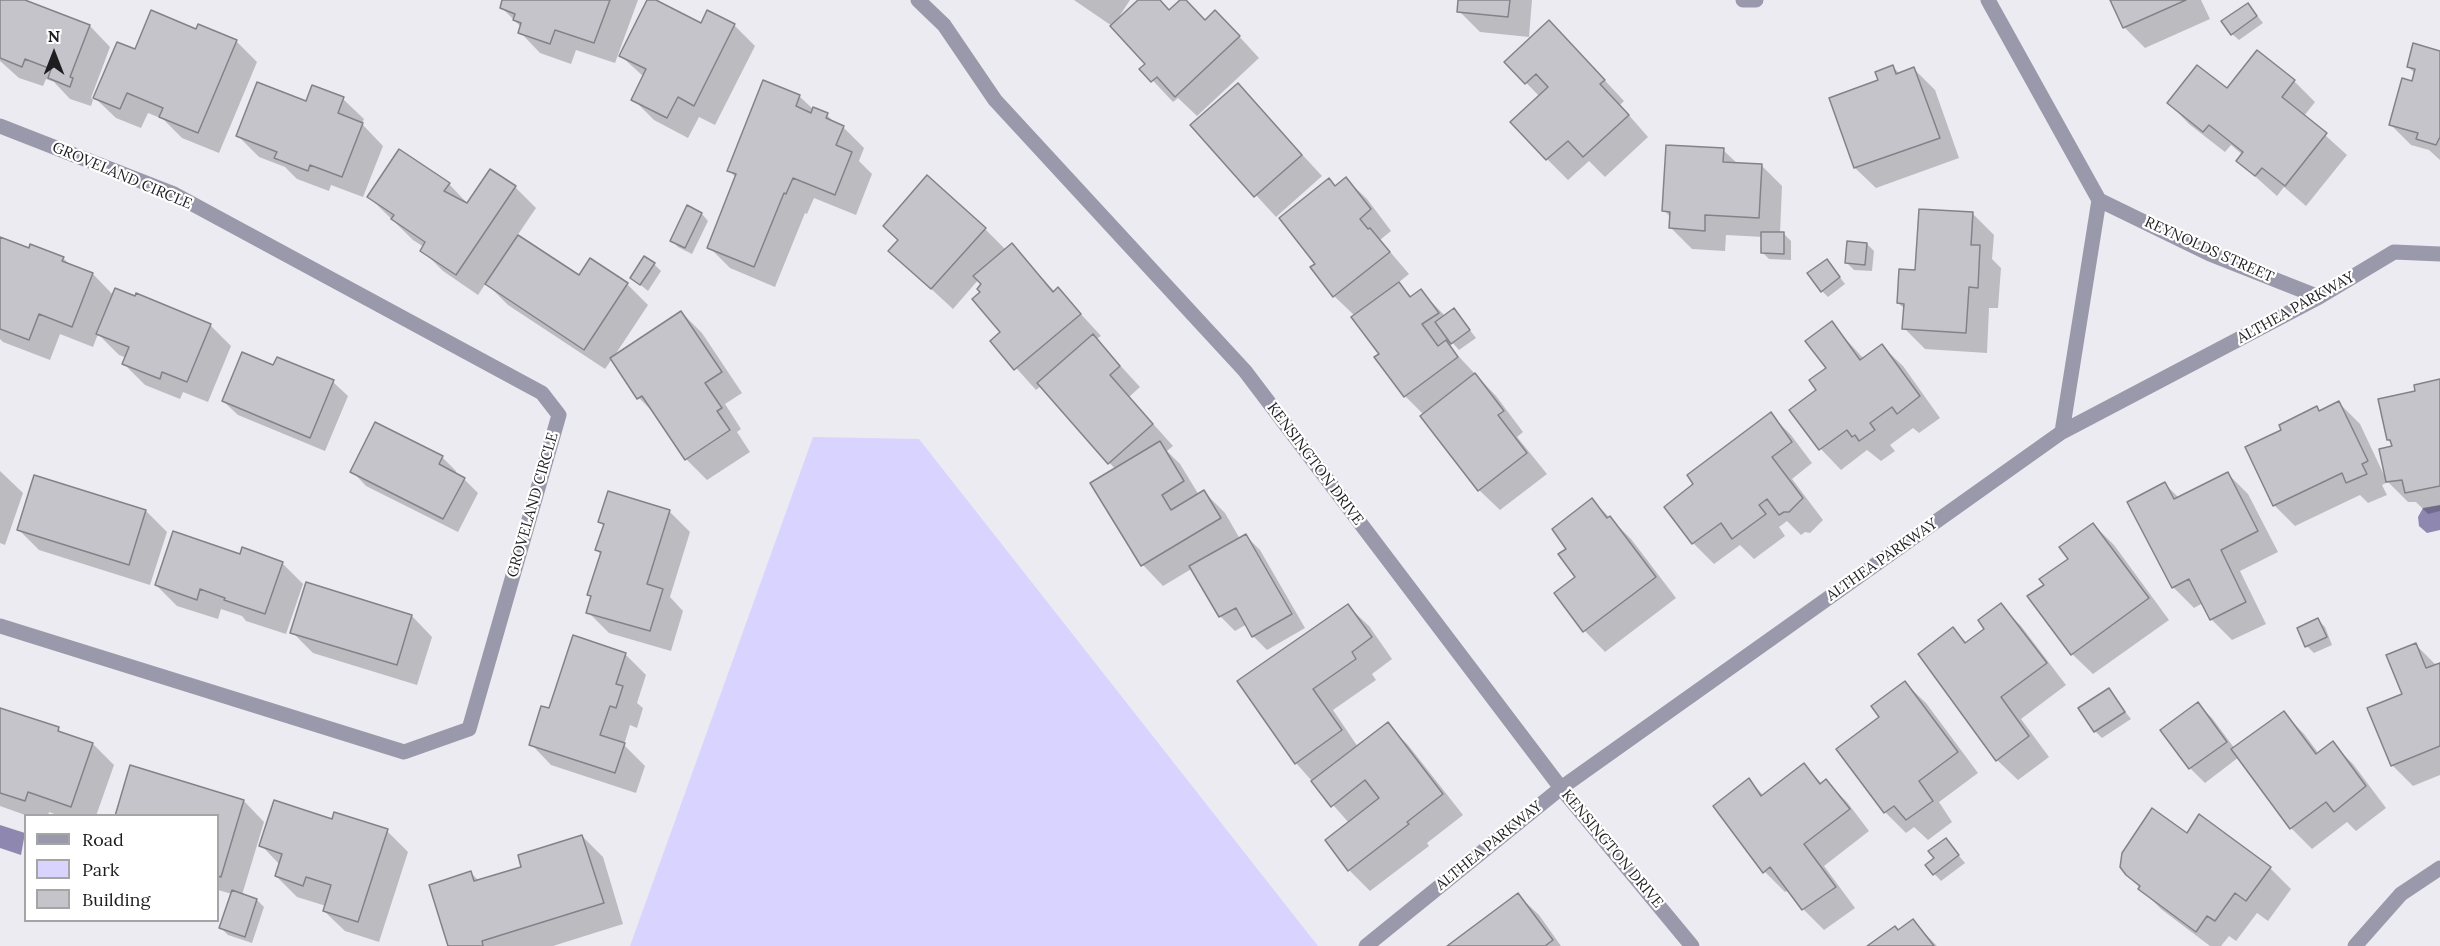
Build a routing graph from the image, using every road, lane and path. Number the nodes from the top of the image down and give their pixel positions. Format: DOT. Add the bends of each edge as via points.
graph roads {
  1 [pos="918,0"];
  2 [pos="1743,0"];
  3 [pos="1756,0"];
  4 [pos="1988,0"];
  5 [pos="0,126"];
  6 [pos="2099,200"];
  7 [pos="2440,254"];
  8 [pos="2319,297"];
  9 [pos="2062,432"];
  10 [pos="0,626"];
  11 [pos="1561,788"];
  12 [pos="2440,868"];
  13 [pos="1366,946"];
  14 [pos="1692,946"];
  15 [pos="2355,946"];
  1 -- 11 [label="street, KENSINGTON DRIVE" via="944,25 994,100 1245,371"];
  2 -- 3 [label="street"];
  4 -- 6 [label="street"];
  5 -- 10 [label="street, GROVELAND CIRCLE" via="174,194 542,393 559,415 469,729 404,752"];
  6 -- 8 [label="street, REYNOLDS STREET" via="2210,254"];
  6 -- 9 [label="street"];
  7 -- 8 [label="street, ALTHEA PARKWAY" via="2394,252"];
  8 -- 9 [label="street, ALTHEA PARKWAY"];
  9 -- 11 [label="street, ALTHEA PARKWAY"];
  11 -- 13 [label="street, ALTHEA PARKWAY"];
  11 -- 14 [label="street, KENSINGTON DRIVE"];
  12 -- 15 [label="street" via="2401,894"];
}
